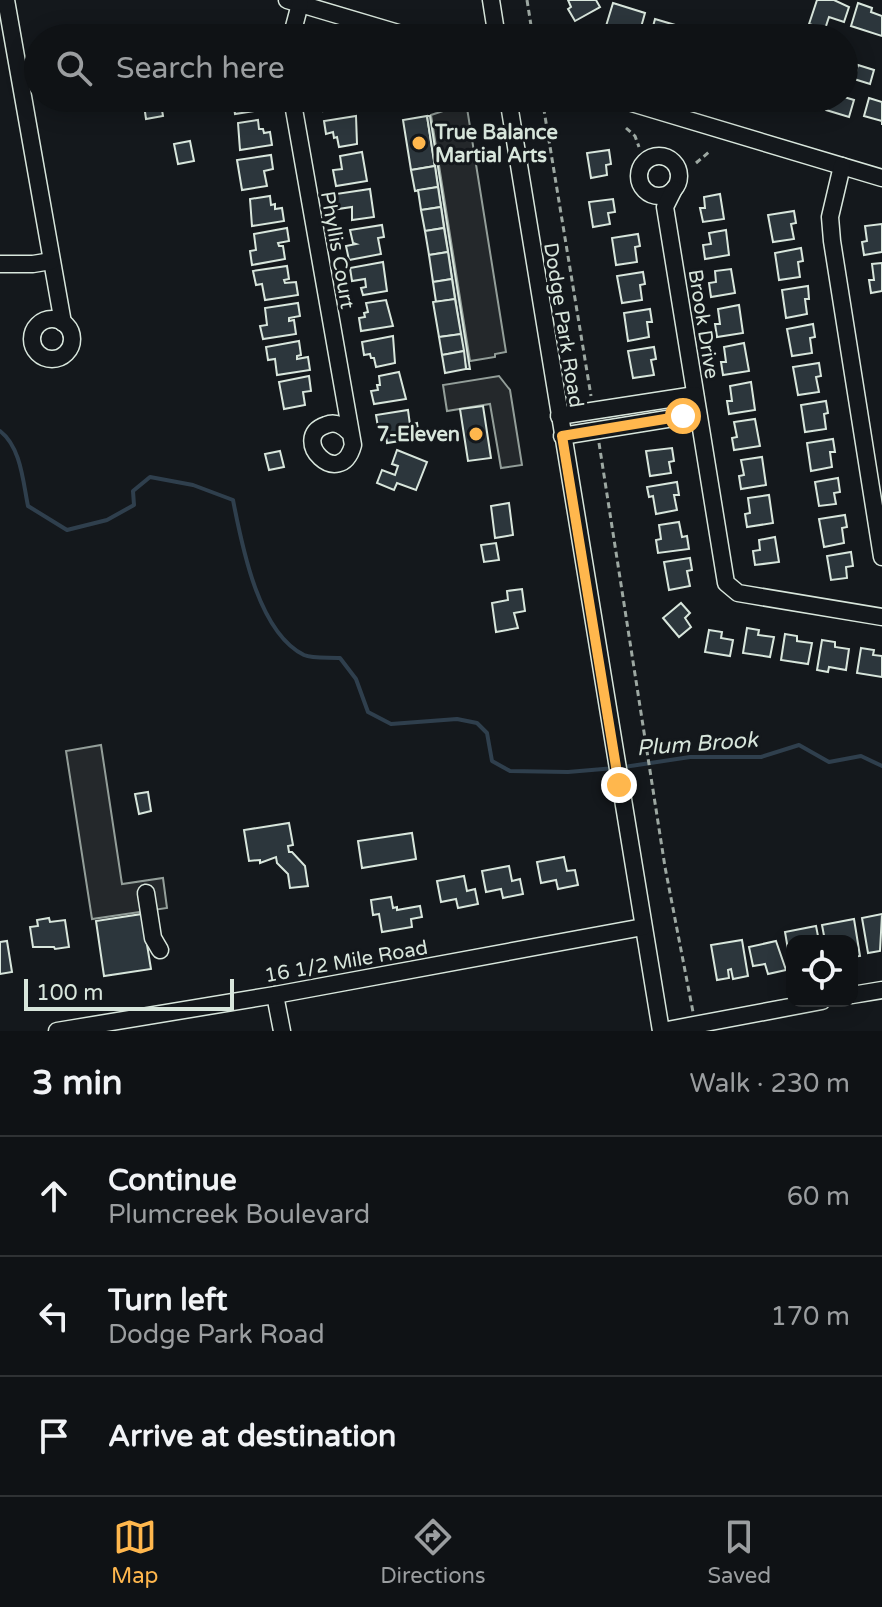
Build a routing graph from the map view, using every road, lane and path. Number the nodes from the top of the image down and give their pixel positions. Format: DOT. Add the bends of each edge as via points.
graph roads {
  1 [pos="6,0"];
  2 [pos="491,0"];
  3 [pos="527,0"];
  4 [pos="294,2"];
  5 [pos="5,24"];
  6 [pos="292,24"];
  7 [pos="368,24"];
  8 [pos="495,24"];
  9 [pos="531,24"];
  10 [pos="294,112"];
  11 [pos="510,112"];
  12 [pos="544,112"];
  13 [pos="662,112"];
  14 [pos="626,128"];
  15 [pos="639,147"];
  16 [pos="709,152"];
  17 [pos="696,163"];
  18 [pos="842,166"];
  19 [pos="882,178"];
  20 [pos="674,189"];
  21 [pos="651,194"];
  22 [pos="665,207"];
  23 [pos="51,261"];
  24 [pos="0,264"];
  25 [pos="58,305"];
  26 [pos="44,321"];
  27 [pos="63,323"];
  28 [pos="695,395"];
  29 [pos="593,404"];
  30 [pos="345,409"];
  31 [pos="698,414"];
  32 [pos="559,416"];
  33 [pos="332,424"];
  34 [pos="349,432"];
  35 [pos="562,436"];
  36 [pos="598,437"];
  37 [pos="882,557"];
  38 [pos="882,617"];
  39 [pos="146,893"];
  40 [pos="643,927"];
  41 [pos="160,950"];
  42 [pos="882,990"];
  43 [pos="858,994"];
  44 [pos="275,995"];
  45 [pos="790,1007"];
  46 [pos="693,1016"];
  47 [pos="57,1031"];
  48 [pos="282,1031"];
  49 [pos="662,1031"];
  1 -- 5 [label="street"];
  2 -- 8 [label="street"];
  3 -- 9 [label="path"];
  4 -- 6 [label="street"];
  4 -- 7 [label="street"];
  5 -- 23 [label="street"];
  10 -- 30 [label="street, Phyllis Court"];
  11 -- 32 [label="street, Dodge Park Road"];
  12 -- 29 [label="path"];
  13 -- 18 [label="street"];
  14 -- 15 [label="path"];
  16 -- 17 [label="path"];
  18 -- 19 [label="street"];
  18 -- 37 [label="street" via="830,217 832,241"];
  20 -- 21 [label="street" via="663,196"];
  20 -- 21 [label="street" via="678,170 670,160 657,157 639,173 641,185"];
  20 -- 22 [label="street"];
  21 -- 22 [label="street"];
  22 -- 28 [label="street, Brook Drive"];
  23 -- 24 [label="street"];
  23 -- 25 [label="street"];
  25 -- 26 [label="street"];
  25 -- 27 [label="street"];
  26 -- 27 [label="street"];
  26 -- 27 [label="street" via="34,330 32,342 38,354 49,359 62,357 70,347 71,334"];
  28 -- 31 [label="street, Brook Drive"];
  28 -- 32 [label="street"];
  30 -- 33 [label="street"];
  30 -- 34 [label="street, Phyllis Court"];
  31 -- 35 [label="street"];
  31 -- 38 [label="street, Brook Drive" via="730,589"];
  32 -- 35 [label="street, Dodge Park Road"];
  33 -- 34 [label="street"];
  33 -- 34 [label="street" via="320,428 313,439 315,452 324,461 348,457 353,445"];
  35 -- 40 [label="street, Dodge Park Road"];
  36 -- 46 [label="path"];
  39 -- 41 [label="street"];
  40 -- 44 [label="street, 16 1/2 Mile Road"];
  40 -- 49 [label="street, Dodge Park Road"];
  42 -- 43 [label="street"];
  44 -- 47 [label="street, 16 1/2 Mile Road"];
  44 -- 48 [label="street"];
  45 -- 49 [label="street"];
}
